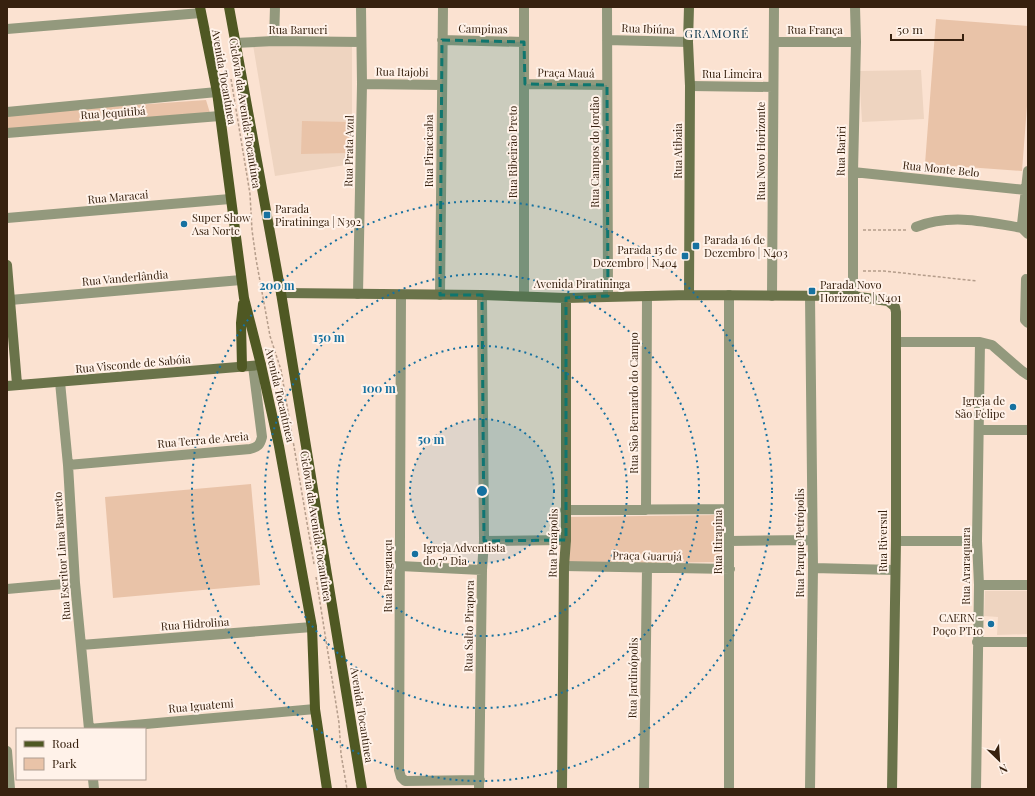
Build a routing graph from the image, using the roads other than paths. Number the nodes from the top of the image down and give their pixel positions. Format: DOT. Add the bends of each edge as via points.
graph roads {
  1 [pos="229,7"];
  2 [pos="275,7"];
  3 [pos="361,7"];
  4 [pos="442,7"];
  5 [pos="524,7"];
  6 [pos="607,7"];
  7 [pos="689,7"];
  8 [pos="774,7"];
  9 [pos="855,7"];
  10 [pos="200,10"];
  11 [pos="7,29"];
  12 [pos="442,40"];
  13 [pos="607,40"];
  14 [pos="274,41"];
  15 [pos="361,42"];
  16 [pos="524,42"];
  17 [pos="688,42"];
  18 [pos="774,42"];
  19 [pos="856,42"];
  20 [pos="235,43"];
  21 [pos="362,84"];
  22 [pos="525,84"];
  23 [pos="442,85"];
  24 [pos="606,85"];
  25 [pos="690,86"];
  26 [pos="773,87"];
  27 [pos="217,92"];
  28 [pos="7,112"];
  29 [pos="220,116"];
  30 [pos="7,133"];
  31 [pos="1028,171"];
  32 [pos="853,172"];
  33 [pos="1026,190"];
  34 [pos="230,199"];
  35 [pos="7,218"];
  36 [pos="916,227"];
  37 [pos="1025,231"];
  38 [pos="7,265"];
  39 [pos="1026,279"];
  40 [pos="241,280"];
  41 [pos="281,294"];
  42 [pos="358,294"];
  43 [pos="401,295"];
  44 [pos="440,295"];
  45 [pos="482,295"];
  46 [pos="689,295"];
  47 [pos="729,295"];
  48 [pos="524,296"];
  49 [pos="608,296"];
  50 [pos="647,296"];
  51 [pos="772,296"];
  52 [pos="810,296"];
  53 [pos="853,296"];
  54 [pos="244,298"];
  55 [pos="566,298"];
  56 [pos="883,299"];
  57 [pos="10,300"];
  58 [pos="1028,323"];
  59 [pos="896,342"];
  60 [pos="980,342"];
  61 [pos="257,365"];
  62 [pos="242,367"];
  63 [pos="1028,375"];
  64 [pos="60,382"];
  65 [pos="18,384"];
  66 [pos="7,386"];
  67 [pos="979,430"];
  68 [pos="1028,430"];
  69 [pos="68,465"];
  70 [pos="729,509"];
  71 [pos="565,510"];
  72 [pos="646,510"];
  73 [pos="566,540"];
  74 [pos="812,540"];
  75 [pos="484,541"];
  76 [pos="730,541"];
  77 [pos="896,541"];
  78 [pos="977,541"];
  79 [pos="400,566"];
  80 [pos="564,566"];
  81 [pos="647,568"];
  82 [pos="812,568"];
  83 [pos="730,569"];
  84 [pos="482,570"];
  85 [pos="895,570"];
  86 [pos="75,583"];
  87 [pos="979,585"];
  88 [pos="1028,585"];
  89 [pos="7,589"];
  90 [pos="312,627"];
  91 [pos="977,642"];
  92 [pos="1028,642"];
  93 [pos="81,645"];
  94 [pos="315,709"];
  95 [pos="89,728"];
  96 [pos="100,728"];
  97 [pos="7,751"];
  98 [pos="13,774"];
  99 [pos="479,785"];
  100 [pos="10,789"];
  101 [pos="327,789"];
  102 [pos="362,789"];
  103 [pos="562,789"];
  104 [pos="644,789"];
  105 [pos="729,789"];
  106 [pos="810,789"];
  107 [pos="892,789"];
  108 [pos="976,789"];
  1 -- 20 [label="main road, Avenida Tocantínea"];
  2 -- 14 [label="street"];
  3 -- 15 [label="street, Rua Prata Azul"];
  4 -- 12 [label="street, Rua Piracicaba"];
  5 -- 16 [label="street, Rua Ribeirão Preto"];
  6 -- 13 [label="street, Rua Campos do Jordão"];
  7 -- 17 [label="street, Rua Atibaia"];
  8 -- 18 [label="street, Rua Novo Horizonte"];
  9 -- 19 [label="street, Rua Bariri"];
  10 -- 11 [label="street"];
  10 -- 27 [label="main road, Avenida Tocantínea"];
  12 -- 16 [label="street, Campinas"];
  12 -- 23 [label="street, Rua Piracicaba"];
  13 -- 17 [label="street, Rua Ibiúna"];
  13 -- 24 [label="street, Rua Campos do Jordão"];
  14 -- 15 [label="street, Rua Barueri"];
  14 -- 20 [label="street, Rua Barueri"];
  15 -- 21 [label="street, Rua Prata Azul"];
  16 -- 22 [label="street, Rua Ribeirão Preto"];
  17 -- 25 [label="street, Rua Atibaia"];
  18 -- 19 [label="street, Rua França"];
  18 -- 26 [label="street, Rua Novo Horizonte"];
  19 -- 32 [label="street, Rua Bariri"];
  20 -- 41 [label="main road, Avenida Tocantínea"];
  21 -- 23 [label="street, Rua Itajobi"];
  21 -- 42 [label="street, Rua Prata Azul"];
  22 -- 24 [label="street, Praça Mauá"];
  22 -- 48 [label="street, Rua Ribeirão Preto"];
  23 -- 44 [label="street, Rua Piracicaba"];
  24 -- 49 [label="street, Rua Campos do Jordão"];
  25 -- 26 [label="street, Rua Limeira"];
  25 -- 46 [label="street, Rua Atibaia"];
  26 -- 51 [label="street, Rua Novo Horizonte"];
  27 -- 28 [label="street, Rua Jequitibá"];
  27 -- 29 [label="main road, Avenida Tocantínea"];
  29 -- 30 [label="street, Rua Jequitibá"];
  29 -- 34 [label="main road, Avenida Tocantínea"];
  31 -- 33 [label="street"];
  32 -- 33 [label="street, Rua Monte Belo"];
  32 -- 53 [label="street, Rua Bariri"];
  33 -- 37 [label="street"];
  34 -- 35 [label="street, Rua Maracai"];
  34 -- 40 [label="main road, Avenida Tocantínea"];
  36 -- 37 [label="street" via="929,222 965,219"];
  38 -- 57 [label="street"];
  39 -- 58 [label="street" via="1025,320"];
  40 -- 54 [label="main road, Avenida Tocantínea"];
  40 -- 57 [label="street, Rua Vanderlândia"];
  41 -- 42 [label="street, Avenida Piratininga"];
  41 -- 102 [label="main road, Avenida Tocantínea"];
  42 -- 43 [label="street, Avenida Piratininga"];
  43 -- 44 [label="street, Avenida Piratininga"];
  43 -- 79 [label="street, Rua Paraguaçu"];
  44 -- 45 [label="street, Avenida Piratininga"];
  45 -- 48 [label="street, Avenida Piratininga"];
  45 -- 75 [label="street, Rua Salto Pirapora"];
  46 -- 47 [label="street, Avenida Piratininga"];
  46 -- 50 [label="street, Avenida Piratininga"];
  47 -- 51 [label="street, Avenida Piratininga"];
  47 -- 70 [label="street, Rua Itirapina"];
  48 -- 55 [label="street, Avenida Piratininga"];
  49 -- 50 [label="street, Avenida Piratininga"];
  49 -- 55 [label="street, Avenida Piratininga"];
  50 -- 72 [label="street, Rua São Bernardo do Campo"];
  51 -- 52 [label="street, Avenida Piratininga"];
  52 -- 53 [label="street, Avenida Piratininga"];
  52 -- 74 [label="street, Rua Parque Petrópolis"];
  53 -- 56 [label="street, Avenida Piratininga"];
  54 -- 61 [label="main road, Avenida Tocantínea"];
  54 -- 62 [label="main road" via="241,323"];
  55 -- 71 [label="street, Rua Penápolis"];
  56 -- 59 [label="street, Rua Riversul" via="895,307"];
  57 -- 65 [label="street"];
  59 -- 60 [label="street"];
  59 -- 77 [label="street, Rua Riversul"];
  60 -- 63 [label="street" via="992,345"];
  60 -- 67 [label="street, Rua Araraquara"];
  61 -- 62 [label="street, Rua Visconde de Sabóia"];
  61 -- 69 [label="street, Rua Terra de Areia" via="262,437 257,447"];
  61 -- 90 [label="main road, Avenida Tocantínea" via="279,446"];
  62 -- 64 [label="street, Rua Visconde de Sabóia"];
  64 -- 65 [label="street, Rua Visconde de Sabóia"];
  64 -- 69 [label="street, Rua Escritor Lima Barreto"];
  65 -- 66 [label="street, Rua Visconde de Sabóia"];
  67 -- 68 [label="street"];
  67 -- 78 [label="street, Rua Araraquara"];
  69 -- 86 [label="street, Rua Escritor Lima Barreto"];
  70 -- 72 [label="street"];
  70 -- 76 [label="street, Rua Itirapina"];
  71 -- 72 [label="street"];
  71 -- 73 [label="street, Rua Penápolis"];
  73 -- 75 [label="street"];
  73 -- 80 [label="street, Rua Penápolis"];
  74 -- 76 [label="street"];
  74 -- 82 [label="street, Rua Parque Petrópolis"];
  75 -- 84 [label="street, Rua Salto Pirapora"];
  76 -- 83 [label="street, Rua Itirapina"];
  77 -- 78 [label="street"];
  77 -- 85 [label="street, Rua Riversul"];
  78 -- 87 [label="street, Rua Araraquara"];
  79 -- 84 [label="street"];
  79 -- 99 [label="street, Rua Paraguaçu" via="400,774 405,781"];
  80 -- 81 [label="street, Praça Guarujá"];
  80 -- 103 [label="street, Rua Penápolis"];
  81 -- 83 [label="street, Praça Guarujá"];
  81 -- 104 [label="street, Rua Jardinópolis"];
  82 -- 85 [label="street"];
  82 -- 106 [label="street, Rua Parque Petrópolis"];
  83 -- 105 [label="street, Rua Itirapina"];
  84 -- 99 [label="street, Rua Salto Pirapora"];
  85 -- 107 [label="street, Rua Riversul"];
  86 -- 89 [label="street"];
  86 -- 93 [label="street, Rua Escritor Lima Barreto"];
  87 -- 88 [label="street"];
  87 -- 91 [label="street, Rua Araraquara"];
  90 -- 93 [label="street, Rua Hidrolina"];
  90 -- 94 [label="main road, Avenida Tocantínea"];
  91 -- 92 [label="street"];
  91 -- 108 [label="street, Rua Araraquara"];
  93 -- 95 [label="street, Rua Escritor Lima Barreto"];
  94 -- 96 [label="street, Rua Iguatemi"];
  94 -- 101 [label="main road, Avenida Tocantínea"];
  97 -- 98 [label="street"];
  98 -- 100 [label="street"];
}
